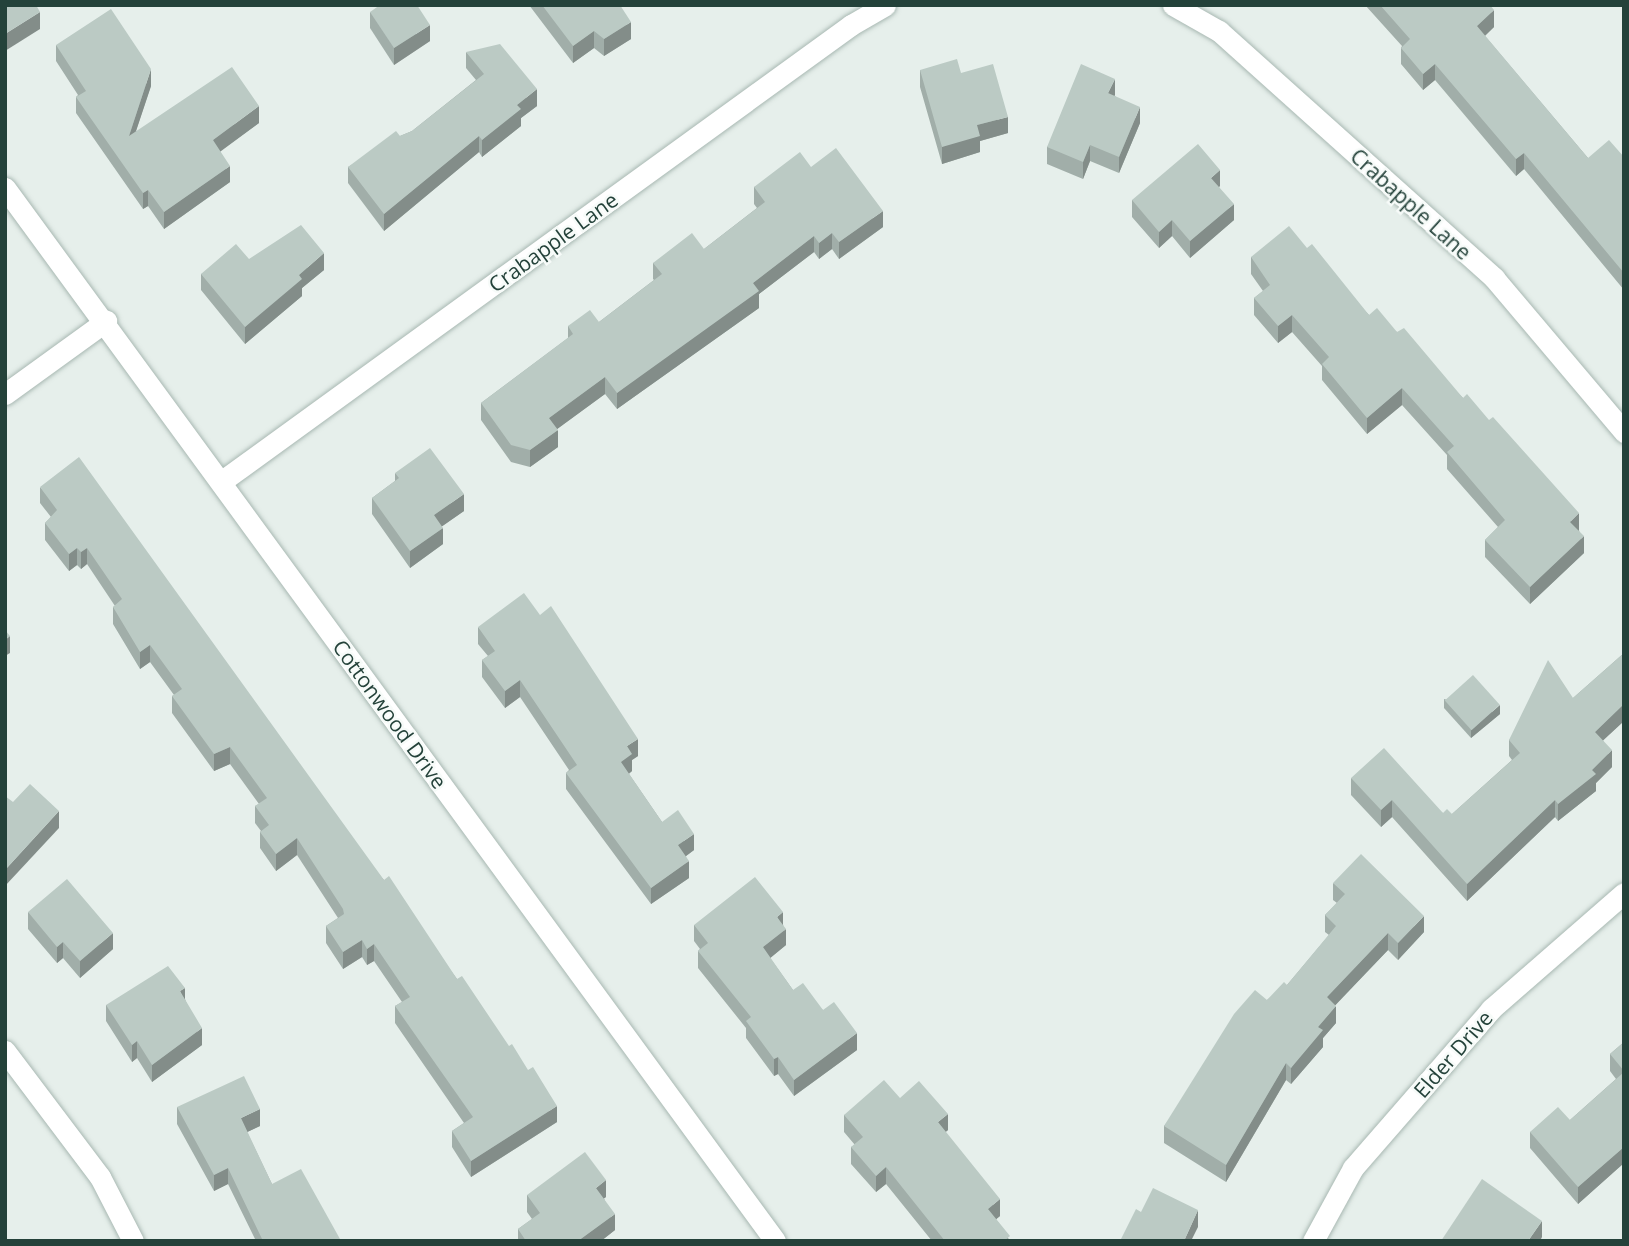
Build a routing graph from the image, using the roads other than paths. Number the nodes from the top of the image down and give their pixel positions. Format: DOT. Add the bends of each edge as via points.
graph roads {
  1 [pos="885,5"];
  2 [pos="1173,5"];
  3 [pos="5,188"];
  4 [pos="106,321"];
  5 [pos="5,394"];
  6 [pos="1624,432"];
  7 [pos="222,481"];
  8 [pos="1624,893"];
  9 [pos="5,1051"];
  10 [pos="770,1239"];
  11 [pos="133,1241"];
  12 [pos="1313,1241"];
  1 -- 7 [label="street, Crabapple Lane"];
  2 -- 6 [label="street, Crabapple Lane" via="1219,31 1494,278"];
  3 -- 4 [label="street, Cottonwood Drive"];
  4 -- 5 [label="street"];
  4 -- 7 [label="street, Cottonwood Drive"];
  7 -- 10 [label="street, Cottonwood Drive"];
  8 -- 12 [label="street, Elder Drive" via="1491,1009 1353,1168"];
  9 -- 11 [label="street" via="100,1177"];
}
